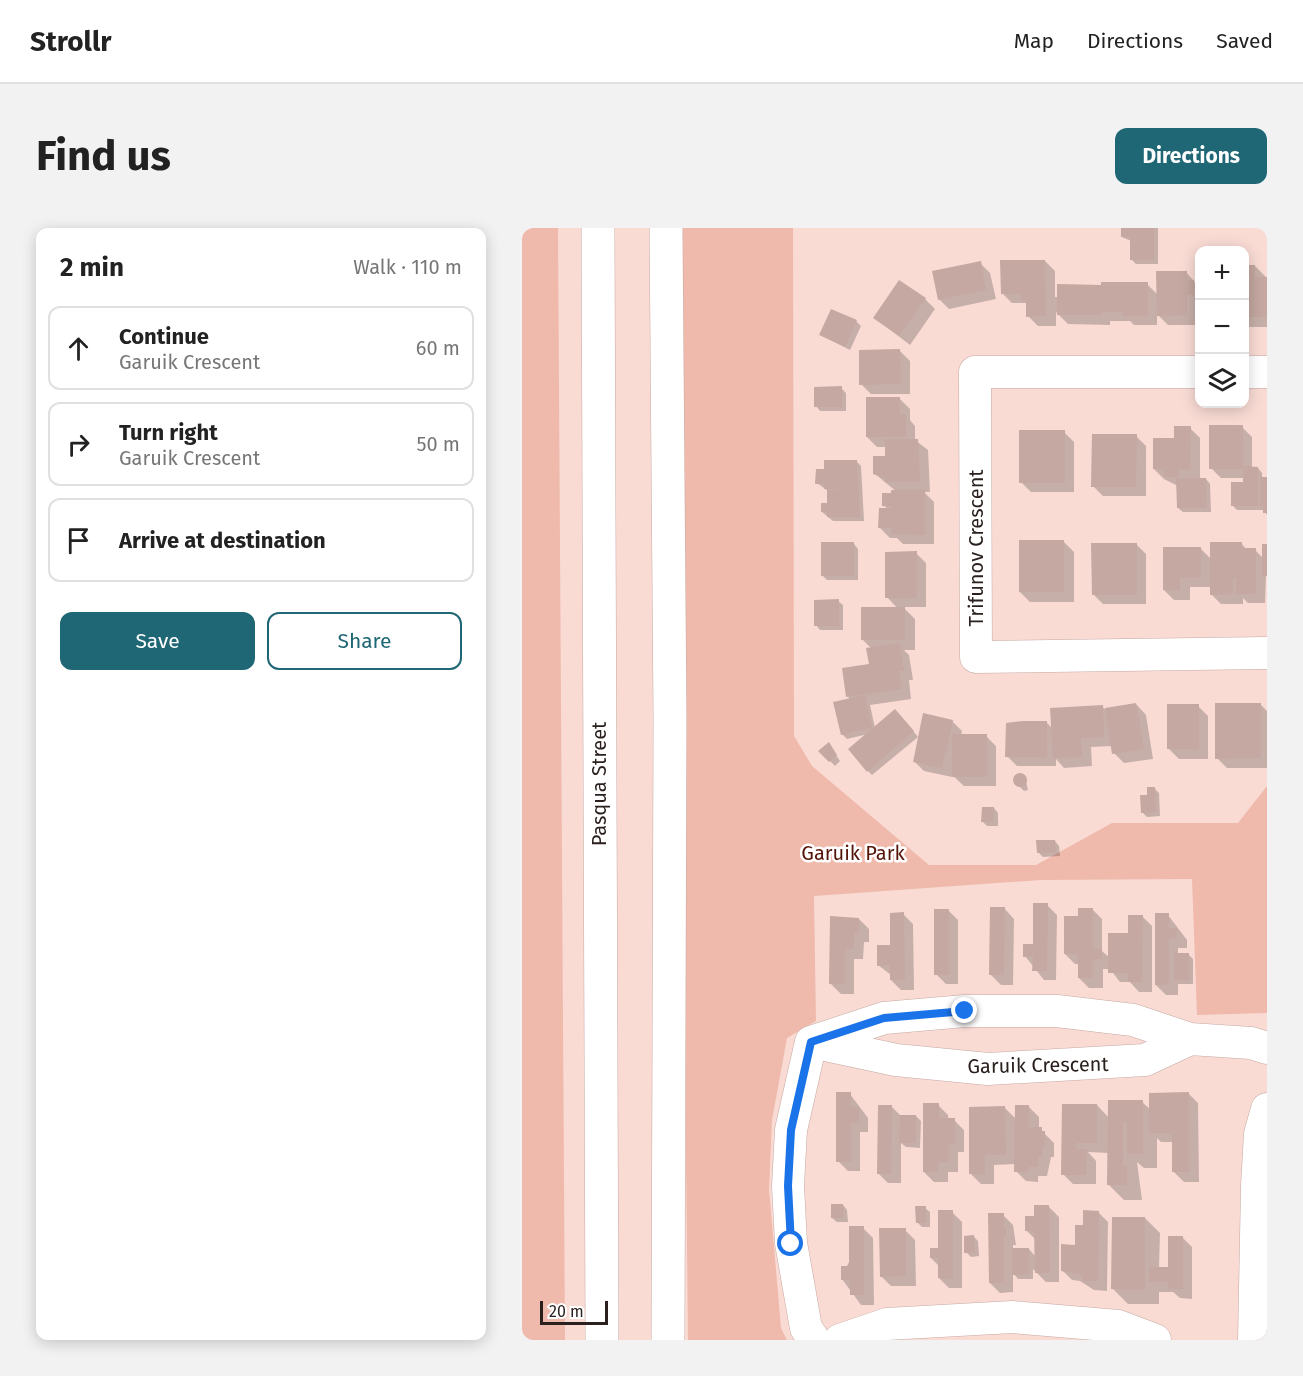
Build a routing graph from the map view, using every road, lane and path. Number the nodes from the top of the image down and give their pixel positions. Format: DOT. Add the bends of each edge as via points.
graph roads {
  1 [pos="598,228"];
  2 [pos="666,228"];
  3 [pos="1195,372"];
  4 [pos="1249,372"];
  5 [pos="1267,372"];
  6 [pos="1267,653"];
  7 [pos="1190,1039"];
  8 [pos="811,1042"];
  9 [pos="1267,1048"];
  10 [pos="1267,1109"];
  11 [pos="602,1340"];
  12 [pos="668,1340"];
  13 [pos="814,1340"];
  14 [pos="840,1340"];
  15 [pos="1155,1340"];
  16 [pos="1254,1340"];
  1 -- 11 [label="main road, Pasqua Street"];
  2 -- 12 [label="main road" via="670,706"];
  3 -- 6 [label="street, Trifunov Crescent" via="975,372 976,657"];
  4 -- 5 [label="street"];
  7 -- 8 [label="street, Garuik Crescent" via="1145,1060 988,1069 896,1060"];
  7 -- 8 [label="street, Garuik Crescent" via="1133,1020 1058,1011 965,1011 884,1018"];
  7 -- 9 [label="street, Garuik Crescent" via="1251,1043"];
  8 -- 13 [label="street" via="791,1130 788,1186 791,1244 806,1328"];
  10 -- 16 [label="street" via="1260,1134 1257,1186"];
  14 -- 15 [label="street" via="887,1324 1012,1317 1118,1326"];
}
